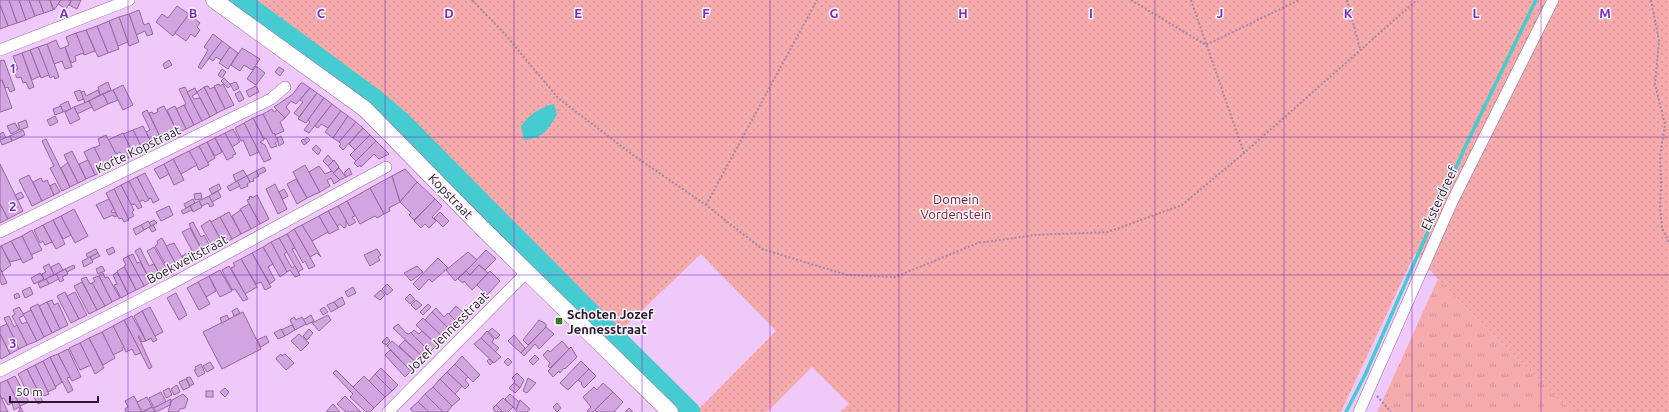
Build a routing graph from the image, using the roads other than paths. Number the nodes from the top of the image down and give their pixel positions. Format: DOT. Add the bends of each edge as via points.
graph roads {
  1 [pos="129,0"];
  2 [pos="214,0"];
  3 [pos="1553,0"];
  4 [pos="0,50"];
  5 [pos="285,87"];
  6 [pos="386,167"];
  7 [pos="0,232"];
  8 [pos="527,272"];
  9 [pos="0,370"];
  10 [pos="388,412"];
  11 [pos="670,412"];
  12 [pos="1359,412"];
  1 -- 4 [label="street"];
  2 -- 8 [label="main road, Kopstraat" via="365,109"];
  3 -- 12 [label="street, Eksterdreef" via="1452,202"];
  5 -- 7 [label="street, Korte Kopstraat" via="271,99"];
  6 -- 9 [label="street, Boekweitstraat" via="169,285"];
  8 -- 10 [label="street, Jozef Jennesstraat"];
  8 -- 11 [label="main road, Kopstraat"];
}
